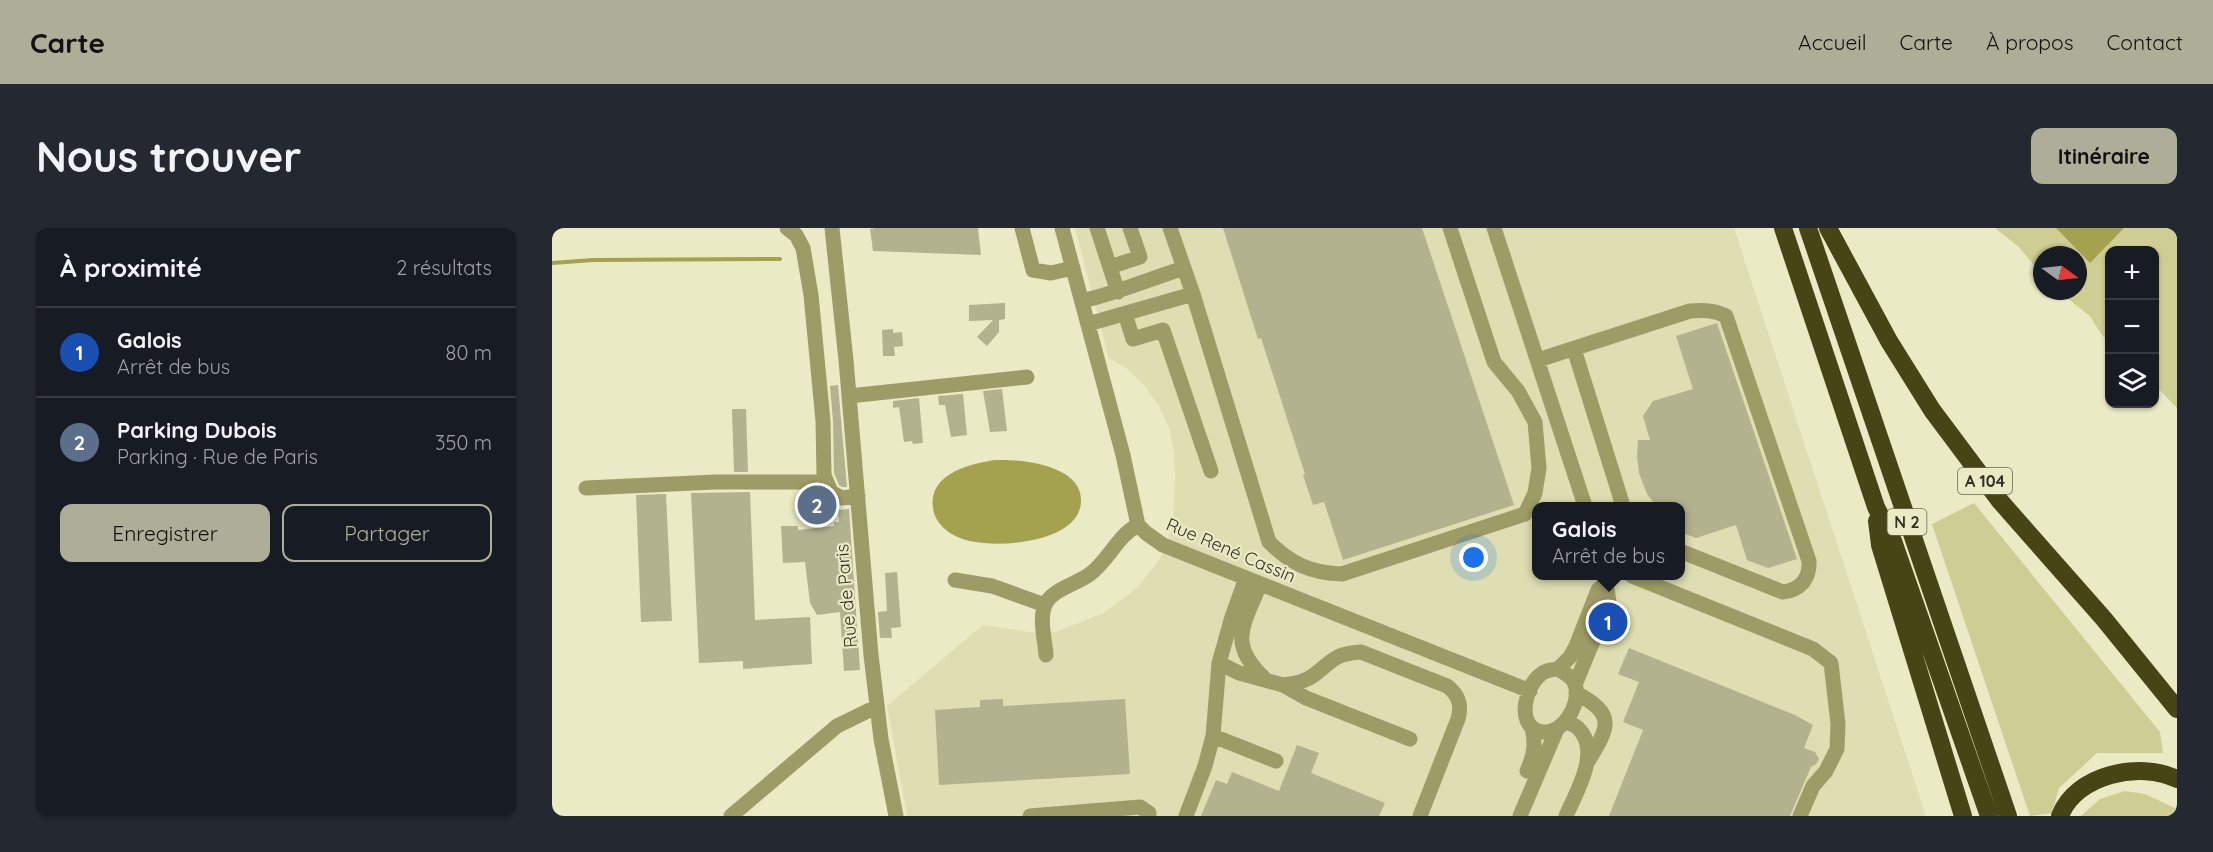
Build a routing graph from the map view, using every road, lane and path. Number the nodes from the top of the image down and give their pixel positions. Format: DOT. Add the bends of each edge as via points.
graph roads {
  1 [pos="786,228"];
  2 [pos="832,228"];
  3 [pos="1022,228"];
  4 [pos="1062,228"];
  5 [pos="1097,228"];
  6 [pos="1130,228"];
  7 [pos="1170,228"];
  8 [pos="1450,228"];
  9 [pos="1494,228"];
  10 [pos="1783,228"];
  11 [pos="1808,228"];
  12 [pos="1828,228"];
  13 [pos="1110,267"];
  14 [pos="1073,268"];
  15 [pos="1184,268"];
  16 [pos="1118,292"];
  17 [pos="1193,294"];
  18 [pos="1082,301"];
  19 [pos="1125,314"];
  20 [pos="1088,324"];
  21 [pos="1574,349"];
  22 [pos="1538,360"];
  23 [pos="1027,377"];
  24 [pos="849,396"];
  25 [pos="1211,471"];
  26 [pos="827,482"];
  27 [pos="586,488"];
  28 [pos="858,496"];
  29 [pos="1583,502"];
  30 [pos="1621,502"];
  31 [pos="1876,507"];
  32 [pos="1138,525"];
  33 [pos="1685,553"];
  34 [pos="955,580"];
  35 [pos="1604,580"];
  36 [pos="1605,580"];
  37 [pos="1642,580"];
  38 [pos="1253,581"];
  39 [pos="1045,604"];
  40 [pos="1046,655"];
  41 [pos="1219,663"];
  42 [pos="1558,669"];
  43 [pos="1264,678"];
  44 [pos="1283,686"];
  45 [pos="1575,689"];
  46 [pos="1530,691"];
  47 [pos="876,707"];
  48 [pos="2177,709"];
  49 [pos="1561,725"];
  50 [pos="1532,728"];
  51 [pos="1213,736"];
  52 [pos="1410,739"];
  53 [pos="1276,760"];
  54 [pos="1587,763"];
  55 [pos="2177,779"];
  56 [pos="730,816"];
  57 [pos="896,816"];
  58 [pos="1030,816"];
  59 [pos="1149,816"];
  60 [pos="1186,816"];
  61 [pos="1420,816"];
  62 [pos="1509,816"];
  63 [pos="1520,816"];
  64 [pos="1566,816"];
  65 [pos="1800,816"];
  66 [pos="1963,816"];
  67 [pos="1989,816"];
  68 [pos="2008,816"];
  69 [pos="2060,816"];
  1 -- 26 [label="street" via="796,235 803,248 811,295"];
  2 -- 24 [label="street, Rue de Paris"];
  3 -- 14 [label="street" via="1033,270 1051,273"];
  4 -- 14 [label="street, Rue René Cassin"];
  5 -- 13 [label="street"];
  6 -- 13 [label="street" via="1140,257"];
  7 -- 15 [label="street"];
  8 -- 17 [label="street" via="1494,362 1518,391 1535,422 1539,468 1535,493 1525,514 1342,574 1323,574 1304,567 1284,558 1269,542"];
  9 -- 22 [label="street"];
  10 -- 31 [label="highway"];
  11 -- 68 [label="highway, N 2"];
  12 -- 48 [label="highway, A 104" via="1889,341 1932,410 2000,501"];
  13 -- 16 [label="street"];
  14 -- 18 [label="street, Rue René Cassin"];
  15 -- 16 [label="street"];
  15 -- 17 [label="street"];
  16 -- 18 [label="street"];
  17 -- 19 [label="street"];
  18 -- 20 [label="street, Rue René Cassin"];
  19 -- 20 [label="street"];
  19 -- 25 [label="street" via="1133,339 1163,330"];
  20 -- 32 [label="street, Rue René Cassin"];
  21 -- 22 [label="street"];
  21 -- 30 [label="street"];
  21 -- 33 [label="street" via="1690,311 1717,311 1726,316 1809,568 1803,583 1794,591 1783,592"];
  22 -- 29 [label="street"];
  23 -- 24 [label="street"];
  24 -- 28 [label="street, Rue de Paris"];
  26 -- 27 [label="street"];
  26 -- 28 [label="street" via="831,492 842,498"];
  28 -- 47 [label="street, Rue de Paris"];
  31 -- 66 [label="highway" via="1880,545"];
  31 -- 67 [label="highway, N 2" via="1893,541"];
  32 -- 38 [label="street, Rue René Cassin" via="1163,545"];
  32 -- 39 [label="street" via="1124,535 1093,572 1054,594"];
  34 -- 39 [label="street" via="992,586"];
  35 -- 42 [label="street" via="1573,651"];
  36 -- 45 [label="street" via="1609,602"];
  37 -- 65 [label="street" via="1813,649 1831,663 1838,749 1813,786"];
  38 -- 41 [label="street" via="1232,617"];
  38 -- 43 [label="street" via="1240,641 1248,663"];
  38 -- 46 [label="street, Rue René Cassin"];
  39 -- 40 [label="street"];
  41 -- 43 [label="street" via="1239,673"];
  41 -- 51 [label="street"];
  42 -- 45 [label="street" via="1571,678"];
  42 -- 46 [label="street" via="1543,672"];
  43 -- 44 [label="street"];
  44 -- 52 [label="street"];
  44 -- 61 [label="street" via="1315,674 1334,658 1361,652 1454,691 1461,709"];
  45 -- 49 [label="street" via="1575,704"];
  45 -- 54 [label="street" via="1602,711 1606,722"];
  46 -- 50 [label="street" via="1525,711"];
  47 -- 56 [label="street" via="837,726"];
  47 -- 57 [label="street, Rue de Paris"];
  49 -- 50 [label="street" via="1540,731"];
  49 -- 54 [label="street" via="1577,728 1587,751"];
  49 -- 63 [label="street"];
  50 -- 62 [label="street" via="1534,754"];
  51 -- 53 [label="street"];
  51 -- 60 [label="street"];
  54 -- 64 [label="street"];
  55 -- 69 [label="highway" via="2149,770 2117,773 2090,784"];
  58 -- 59 [label="street" via="1140,807"];
}
